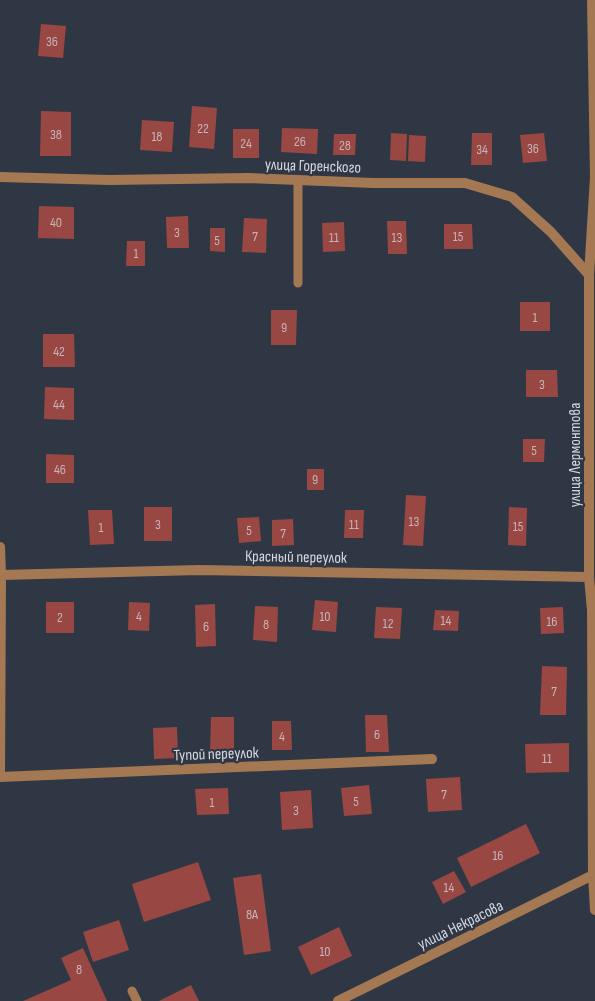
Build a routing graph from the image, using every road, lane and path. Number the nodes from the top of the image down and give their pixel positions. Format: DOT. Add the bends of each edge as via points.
graph roads {
  1 [pos="592,0"];
  2 [pos="0,177"];
  3 [pos="298,180"];
  4 [pos="589,275"];
  5 [pos="298,283"];
  6 [pos="0,547"];
  7 [pos="2,575"];
  8 [pos="590,577"];
  9 [pos="594,610"];
  10 [pos="594,710"];
  11 [pos="432,759"];
  12 [pos="0,775"];
  13 [pos="594,875"];
  14 [pos="595,910"];
  15 [pos="132,991"];
  16 [pos="136,1001"];
  17 [pos="338,1001"];
  1 -- 4 [label="street, улица Лермонтова" via="595,177"];
  2 -- 3 [label="street, улица Горенского"];
  3 -- 4 [label="street, улица Горенского" via="465,183 512,197 551,232"];
  3 -- 5 [label="lane"];
  4 -- 8 [label="street, улица Лермонтова"];
  6 -- 7 [label="street"];
  7 -- 8 [label="street, Красный переулок" via="199,570"];
  7 -- 12 [label="street"];
  8 -- 9 [label="street, улица Лермонтова"];
  9 -- 10 [label="street, улица Лермонтова"];
  10 -- 13 [label="street, улица Лермонтова"];
  11 -- 12 [label="street, Тупой переулок"];
  13 -- 14 [label="street, улица Лермонтова"];
  13 -- 17 [label="street, улица Некрасова"];
  15 -- 16 [label="lane"];
}
